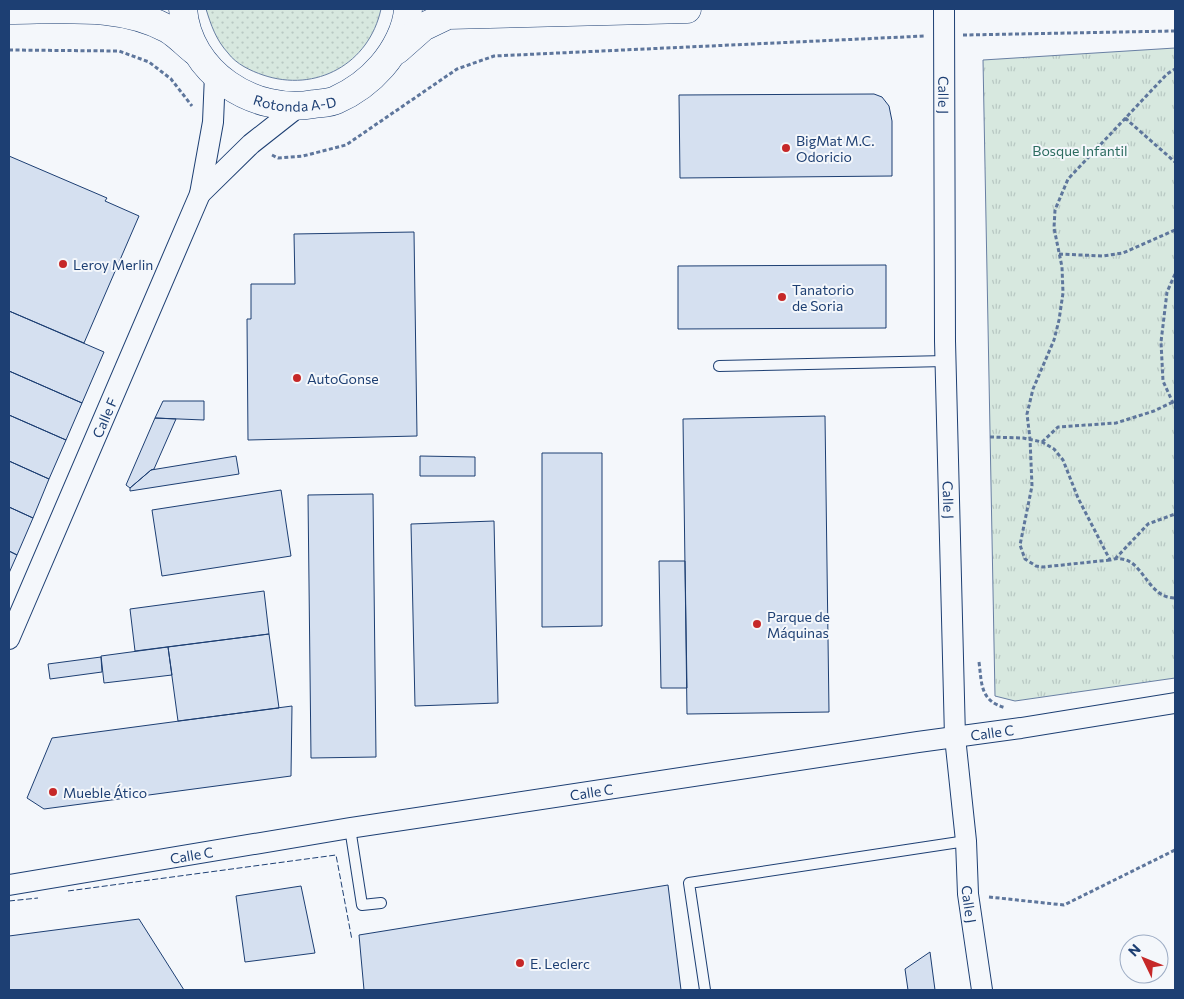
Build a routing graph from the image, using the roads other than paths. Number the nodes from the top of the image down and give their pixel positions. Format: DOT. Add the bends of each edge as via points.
graph roads {
  1 [pos="183,9"];
  2 [pos="408,9"];
  3 [pos="687,9"];
  4 [pos="944,9"];
  5 [pos="9,10"];
  6 [pos="198,54"];
  7 [pos="392,54"];
  8 [pos="215,75"];
  9 [pos="298,107"];
  10 [pos="200,194"];
  11 [pos="946,361"];
  12 [pos="719,366"];
  13 [pos="13,616"];
  14 [pos="9,639"];
  15 [pos="1175,703"];
  16 [pos="954,737"];
  17 [pos="350,828"];
  18 [pos="966,841"];
  19 [pos="9,885"];
  20 [pos="381,903"];
  21 [pos="705,990"];
  22 [pos="982,990"];
  1 -- 6 [label="street, Rotonda A-D" via="184,21"];
  2 -- 7 [label="street, Rotonda A-D" via="408,18"];
  3 -- 7 [label="street" via="448,16 423,26"];
  4 -- 11 [label="street, Calle J"];
  5 -- 6 [label="street" via="97,9 142,17 170,30"];
  6 -- 8 [label="street, Rotonda A-D"];
  7 -- 9 [label="street, Rotonda A-D" via="368,82 335,100"];
  8 -- 9 [label="street, Rotonda A-D" via="236,91 261,102"];
  8 -- 10 [label="street, Calle F" via="213,122"];
  9 -- 10 [label="street, Calle F" via="251,144"];
  10 -- 13 [label="street, Calle F"];
  11 -- 12 [label="lane"];
  11 -- 16 [label="street, Calle J"];
  13 -- 14 [label="street, Calle F"];
  15 -- 16 [label="street, Calle C"];
  16 -- 17 [label="street, Calle C"];
  16 -- 18 [label="street, Calle J"];
  17 -- 19 [label="street, Calle C"];
  17 -- 20 [label="lane" via="362,905"];
  18 -- 21 [label="lane" via="689,883"];
  18 -- 22 [label="street, Calle J" via="968,894"];
}
